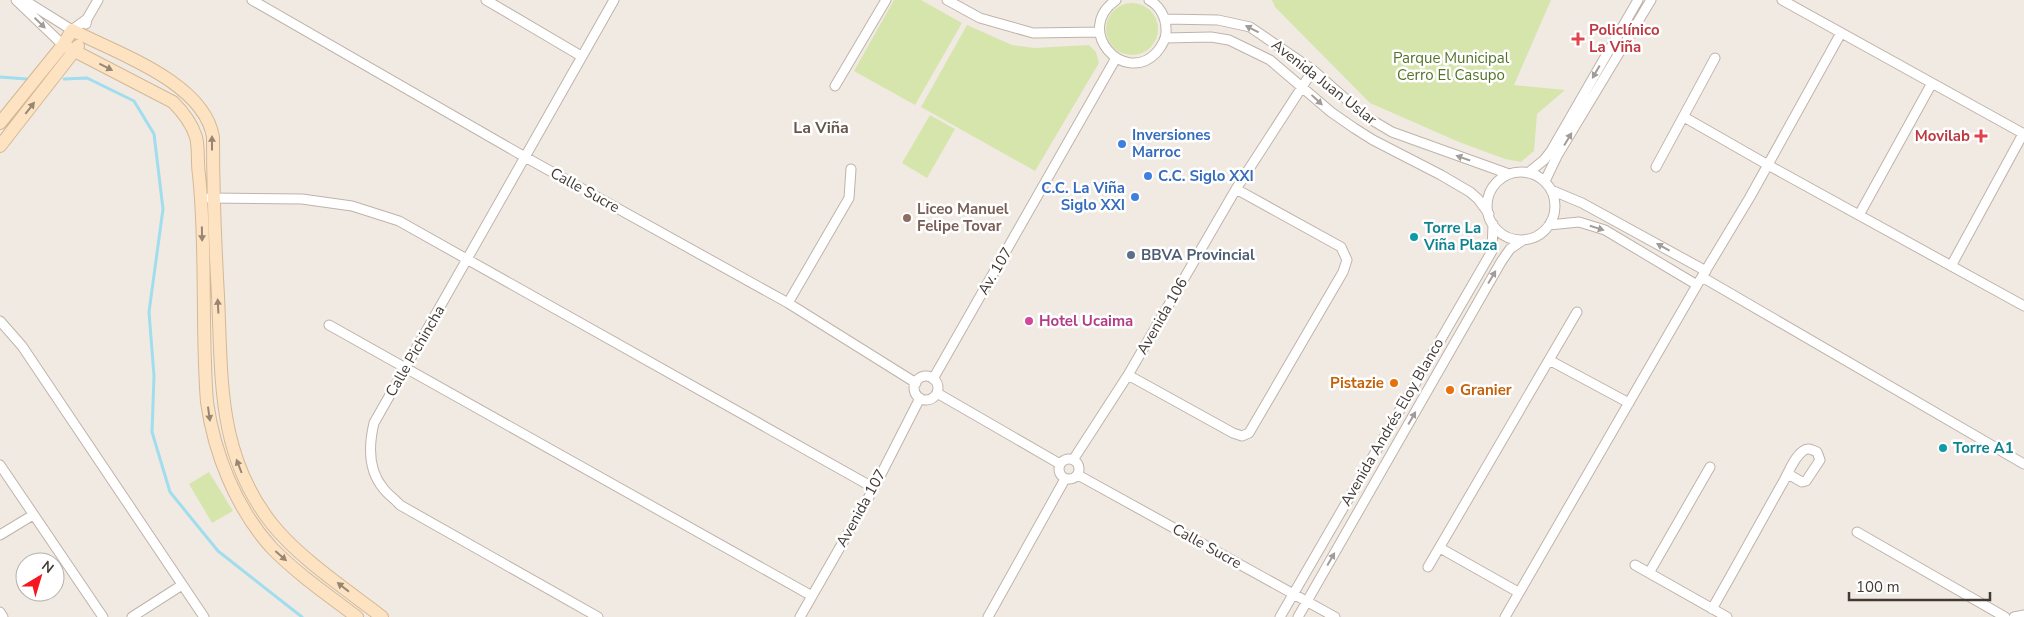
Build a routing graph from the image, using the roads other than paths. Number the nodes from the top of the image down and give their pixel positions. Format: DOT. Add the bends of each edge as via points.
graph roads {
  1 [pos="16,0"];
  2 [pos="24,0"];
  3 [pos="98,0"];
  4 [pos="252,0"];
  5 [pos="486,0"];
  6 [pos="614,0"];
  7 [pos="886,0"];
  8 [pos="947,0"];
  9 [pos="1116,0"];
  10 [pos="1149,0"];
  11 [pos="1638,0"];
  12 [pos="1651,0"];
  13 [pos="1782,0"];
  14 [pos="87,19"];
  15 [pos="1165,19"];
  16 [pos="72,30"];
  17 [pos="1099,32"];
  18 [pos="1841,33"];
  19 [pos="84,36"];
  20 [pos="1165,38"];
  21 [pos="63,45"];
  22 [pos="75,52"];
  23 [pos="581,56"];
  24 [pos="1116,58"];
  25 [pos="1715,58"];
  26 [pos="1313,70"];
  27 [pos="1932,83"];
  28 [pos="1302,85"];
  29 [pos="836,86"];
  30 [pos="1684,117"];
  31 [pos="0,123"];
  32 [pos="2023,134"];
  33 [pos="0,146"];
  34 [pos="525,157"];
  35 [pos="1768,165"];
  36 [pos="1656,167"];
  37 [pos="851,169"];
  38 [pos="1528,173"];
  39 [pos="1509,174"];
  40 [pos="1545,182"];
  41 [pos="1236,189"];
  42 [pos="1551,190"];
  43 [pos="207,198"];
  44 [pos="1488,214"];
  45 [pos="1859,215"];
  46 [pos="1493,224"];
  47 [pos="1549,225"];
  48 [pos="1523,240"];
  49 [pos="466,259"];
  50 [pos="1951,266"];
  51 [pos="1704,274"];
  52 [pos="1697,286"];
  53 [pos="788,303"];
  54 [pos="2024,306"];
  55 [pos="1577,312"];
  56 [pos="0,321"];
  57 [pos="329,325"];
  58 [pos="1549,360"];
  59 [pos="405,367"];
  60 [pos="1128,375"];
  61 [pos="206,378"];
  62 [pos="222,378"];
  63 [pos="933,379"];
  64 [pos="916,383"];
  65 [pos="937,393"];
  66 [pos="920,398"];
  67 [pos="1629,403"];
  68 [pos="1073,460"];
  69 [pos="1060,464"];
  70 [pos="2024,464"];
  71 [pos="0,465"];
  72 [pos="1710,468"];
  73 [pos="1788,474"];
  74 [pos="1078,475"];
  75 [pos="1065,479"];
  76 [pos="874,488"];
  77 [pos="33,515"];
  78 [pos="1857,532"];
  79 [pos="0,535"];
  80 [pos="1440,548"];
  81 [pos="1635,565"];
  82 [pos="1428,567"];
  83 [pos="1650,573"];
  84 [pos="182,585"];
  85 [pos="1518,592"];
  86 [pos="1294,593"];
  87 [pos="812,596"];
  88 [pos="1307,601"];
  89 [pos="1712,609"];
  90 [pos="0,612"];
  91 [pos="2024,615"];
  92 [pos="3,617"];
  93 [pos="103,617"];
  94 [pos="132,617"];
  95 [pos="204,617"];
  96 [pos="357,617"];
  97 [pos="382,617"];
  98 [pos="598,617"];
  99 [pos="800,617"];
  100 [pos="988,617"];
  101 [pos="1280,617"];
  102 [pos="1298,617"];
  103 [pos="1335,617"];
  104 [pos="1505,617"];
  105 [pos="1726,617"];
  106 [pos="2006,617"];
  107 [pos="2014,617"];
  1 -- 21 [label="street, one-way"];
  2 -- 16 [label="street"];
  3 -- 14 [label="street"];
  4 -- 34 [label="street, Calle Sucre"];
  5 -- 23 [label="street"];
  6 -- 23 [label="street, Calle Pichincha"];
  7 -- 29 [label="street"];
  8 -- 17 [label="street" via="980,18 1033,33"];
  9 -- 17 [label="street" via="1102,14"];
  10 -- 15 [label="street" via="1160,9"];
  11 -- 38 [label="street, one-way" via="1551,151"];
  40 -- 12 [label="street, one-way" via="1557,156"];
  13 -- 18 [label="street"];
  14 -- 16 [label="street"];
  14 -- 19 [label="street"];
  15 -- 20 [label="street"];
  26 -- 15 [label="street, Avenida Juan Uslar, one-way" via="1250,27 1218,20"];
  16 -- 19 [label="street"];
  16 -- 21 [label="street"];
  17 -- 24 [label="street" via="1106,48"];
  18 -- 27 [label="street"];
  18 -- 35 [label="street"];
  19 -- 22 [label="street"];
  43 -- 19 [label="street, one-way" via="212,130 202,110 177,84"];
  20 -- 24 [label="street" via="1153,56 1143,61"];
  20 -- 28 [label="street, Avenida Juan Uslar" via="1229,40 1270,60"];
  21 -- 22 [label="street"];
  21 -- 31 [label="street"];
  33 -- 22 [label="street, one-way"];
  22 -- 43 [label="street, one-way" via="155,92 181,110 197,139 196,157"];
  23 -- 34 [label="street, Calle Pichincha"];
  24 -- 63 [label="street, Av. 107"];
  25 -- 30 [label="street"];
  26 -- 28 [label="street, Avenida 106"];
  39 -- 26 [label="street, Avenida Juan Uslar, one-way" via="1392,132 1365,116"];
  27 -- 32 [label="street"];
  27 -- 45 [label="street"];
  28 -- 41 [label="street, Avenida 106"];
  28 -- 44 [label="street, Avenida Juan Uslar, one-way" via="1330,112 1354,128 1470,192"];
  30 -- 35 [label="street"];
  30 -- 36 [label="street"];
  32 -- 50 [label="street"];
  34 -- 49 [label="street, Calle Pichincha"];
  34 -- 53 [label="street, Calle Sucre"];
  35 -- 45 [label="street"];
  35 -- 51 [label="street"];
  37 -- 53 [label="street" via="849,198"];
  38 -- 39 [label="street"];
  38 -- 40 [label="street"];
  39 -- 44 [label="street" via="1498,180 1491,190"];
  40 -- 42 [label="street"];
  41 -- 60 [label="street, Avenida 106"];
  41 -- 60 [label="street" via="1341,247 1347,260 1338,281 1249,433 1242,436 1233,433"];
  42 -- 47 [label="street" via="1555,208"];
  51 -- 42 [label="street, one-way" via="1582,203"];
  43 -- 49 [label="street" via="302,199 352,206 399,221"];
  43 -- 61 [label="street, one-way"];
  62 -- 43 [label="street, one-way"];
  44 -- 46 [label="street"];
  45 -- 50 [label="street"];
  46 -- 48 [label="street" via="1509,237"];
  46 -- 86 [label="street, Avenida Andrés Eloy Blanco" via="1492,251"];
  47 -- 48 [label="street" via="1535,237"];
  47 -- 52 [label="street, one-way" via="1579,222 1605,230"];
  88 -- 48 [label="street, Avenida Andrés Eloy Blanco, one-way" via="1483,293 1510,249"];
  49 -- 59 [label="street, Calle Pichincha"];
  49 -- 76 [label="street"];
  50 -- 54 [label="street"];
  51 -- 52 [label="street"];
  51 -- 70 [label="street"];
  52 -- 67 [label="street"];
  53 -- 64 [label="street, Calle Sucre"];
  55 -- 58 [label="street"];
  56 -- 84 [label="street" via="22,346"];
  57 -- 59 [label="street"];
  58 -- 67 [label="street"];
  58 -- 80 [label="street"];
  59 -- 87 [label="street"];
  59 -- 98 [label="street, Calle Pichincha" via="374,423 370,439 371,465 382,488 400,505"];
  60 -- 68 [label="street, Avenida 106"];
  61 -- 62 [label="street"];
  61 -- 96 [label="street, one-way" via="212,431 230,483 246,512 273,548"];
  97 -- 62 [label="street, one-way" via="317,567 272,524 242,473 232,447"];
  63 -- 64 [label="street" via="925,376"];
  63 -- 65 [label="street"];
  64 -- 66 [label="street" via="915,391"];
  65 -- 66 [label="street" via="928,400"];
  65 -- 69 [label="street"];
  66 -- 76 [label="street, Avenida 107"];
  67 -- 85 [label="street"];
  68 -- 69 [label="street"];
  68 -- 74 [label="street" via="1080,468"];
  69 -- 75 [label="street" via="1060,474"];
  71 -- 77 [label="street"];
  72 -- 83 [label="street"];
  73 -- 89 [label="street"];
  74 -- 75 [label="street" via="1072,480"];
  74 -- 86 [label="street, Calle Sucre"];
  75 -- 100 [label="street"];
  76 -- 87 [label="street, Avenida 107"];
  77 -- 79 [label="street"];
  77 -- 93 [label="street"];
  78 -- 106 [label="street"];
  80 -- 82 [label="street"];
  80 -- 85 [label="street"];
  81 -- 83 [label="street"];
  83 -- 89 [label="street"];
  84 -- 94 [label="street"];
  84 -- 95 [label="street"];
  85 -- 104 [label="street"];
  86 -- 88 [label="street, Calle Sucre"];
  86 -- 101 [label="street, Avenida Andrés Eloy Blanco"];
  87 -- 99 [label="street, Avenida 107"];
  88 -- 102 [label="street, Avenida Andrés Eloy Blanco"];
  88 -- 103 [label="street, Calle Sucre"];
  89 -- 105 [label="street"];
  90 -- 92 [label="street"];
  91 -- 107 [label="street"];
}
